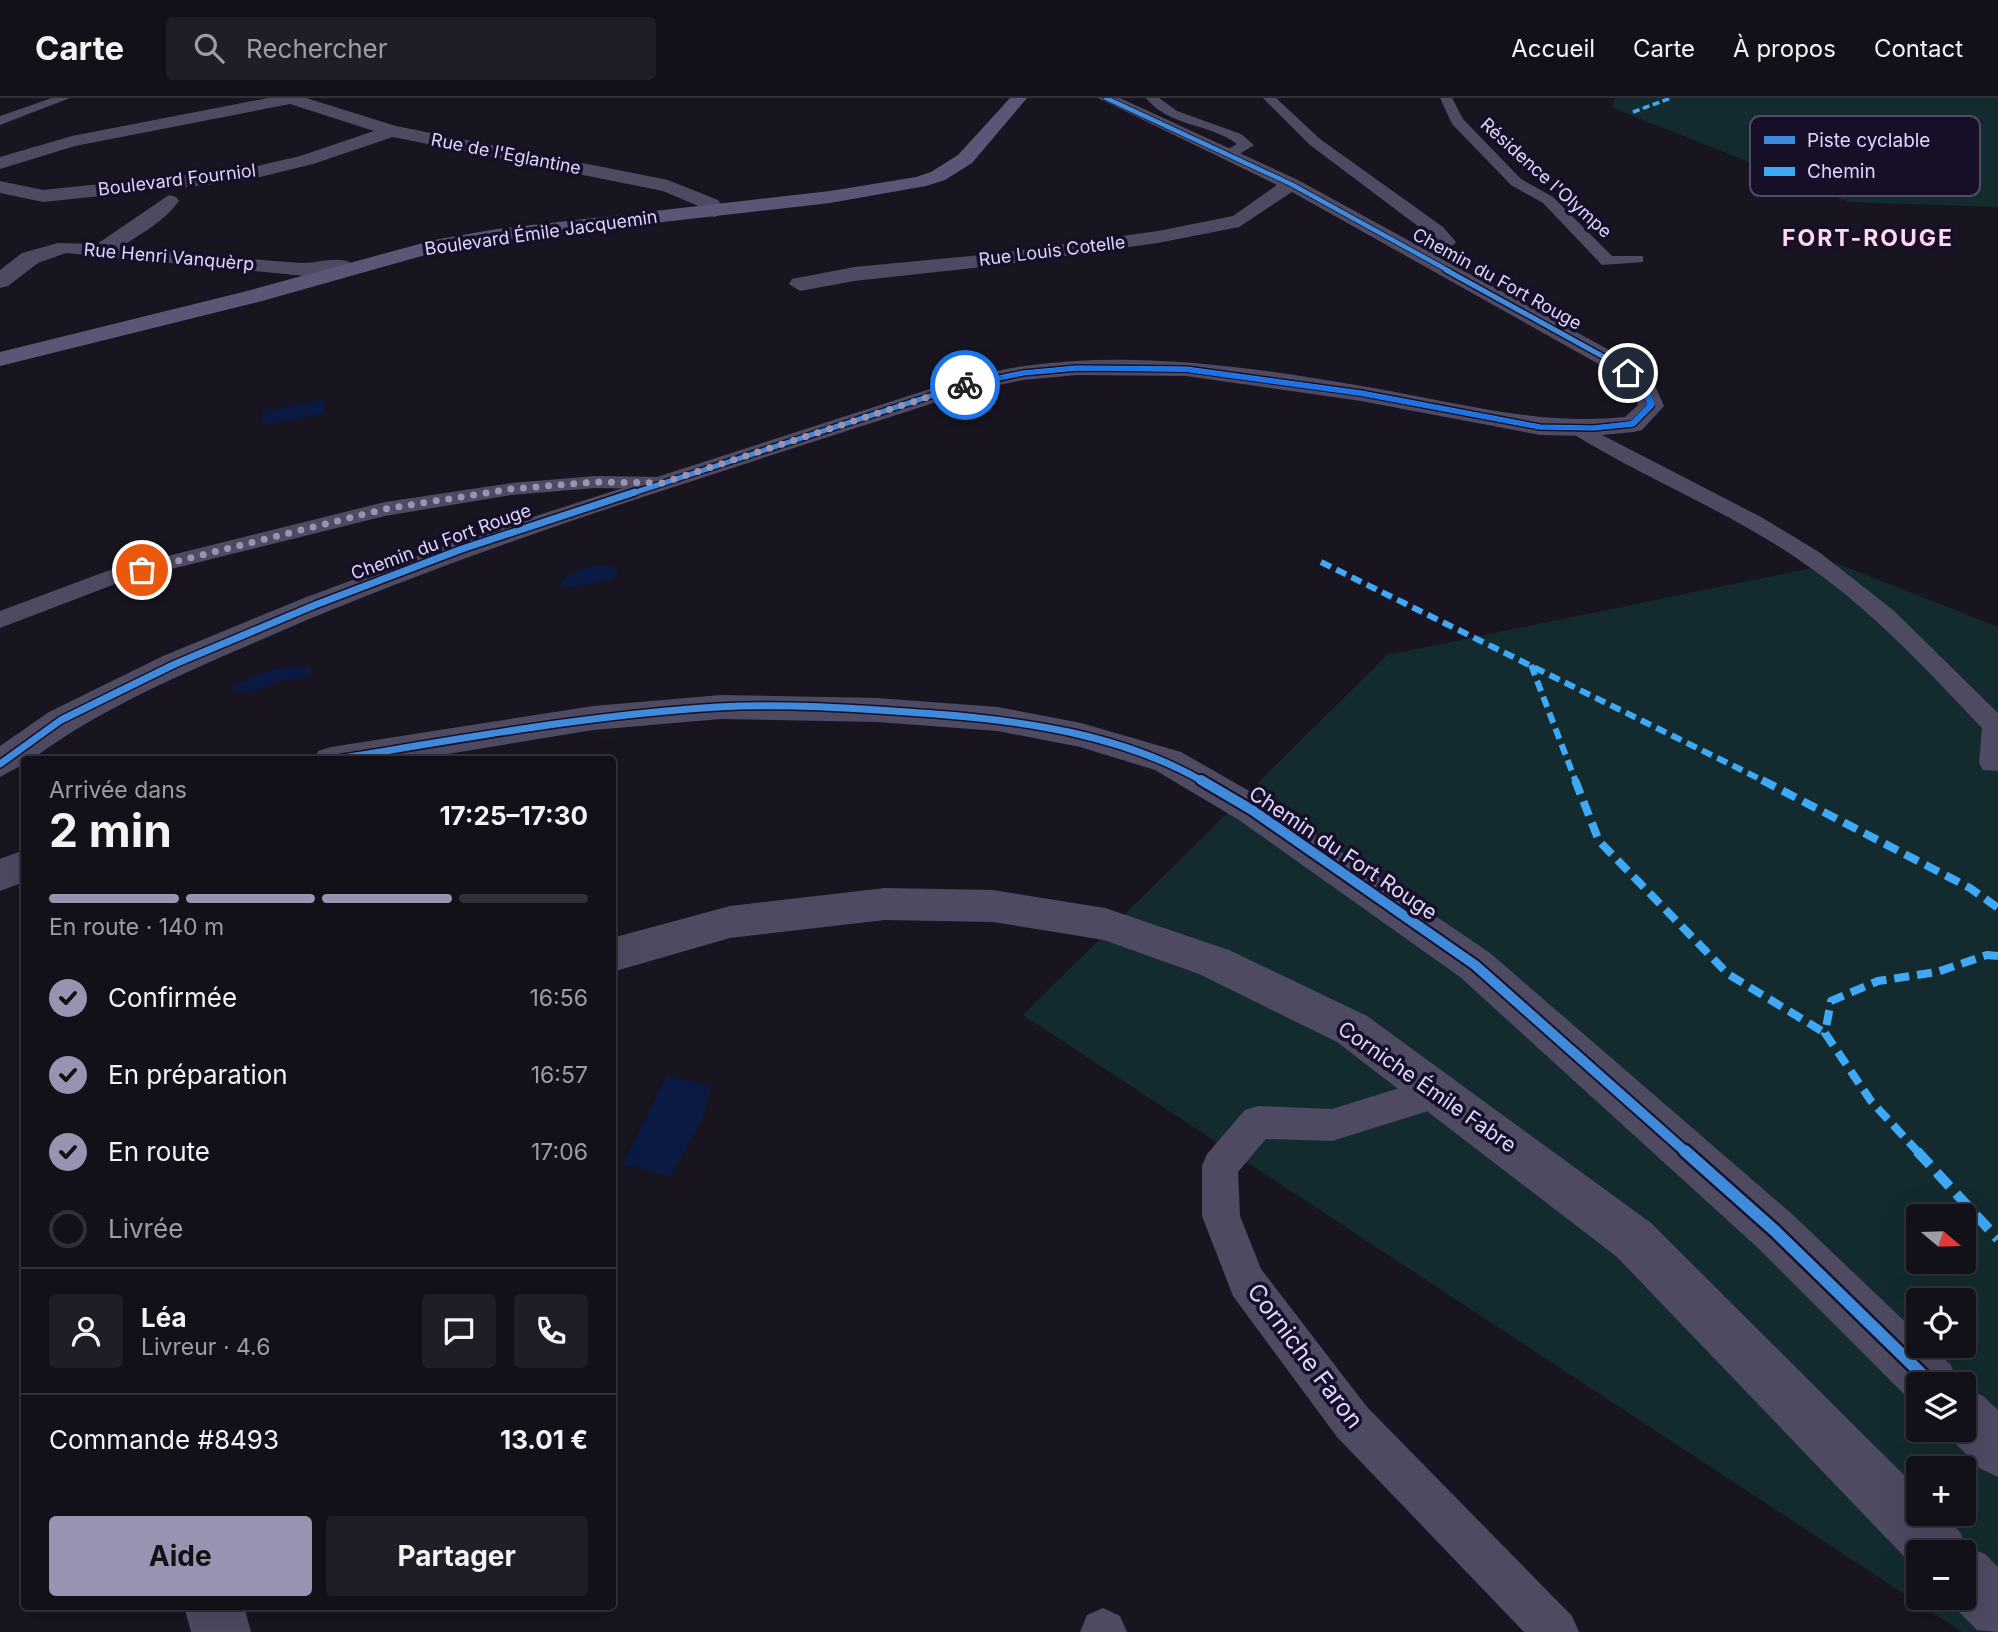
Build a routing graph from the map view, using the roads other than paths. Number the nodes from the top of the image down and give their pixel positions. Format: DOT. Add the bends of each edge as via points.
graph roads {
  1 [pos="64,98"];
  2 [pos="293,98"];
  3 [pos="1019,98"];
  4 [pos="1106,98"];
  5 [pos="1152,98"];
  6 [pos="1269,98"];
  7 [pos="1446,98"];
  8 [pos="0,121"];
  9 [pos="392,131"];
  10 [pos="1228,155"];
  11 [pos="0,163"];
  12 [pos="1291,184"];
  13 [pos="0,187"];
  14 [pos="169,201"];
  15 [pos="715,211"];
  16 [pos="101,250"];
  17 [pos="1421,254"];
  18 [pos="1637,259"];
  19 [pos="347,269"];
  20 [pos="0,281"];
  21 [pos="800,284"];
  22 [pos="0,359"];
  23 [pos="1577,428"];
  24 [pos="662,483"];
  25 [pos="0,620"];
  26 [pos="356,756"];
  27 [pos="1993,762"];
  28 [pos="0,764"];
  29 [pos="21,866"];
  30 [pos="0,876"];
  31 [pos="616,953"];
  32 [pos="1438,1092"];
  33 [pos="1920,1372"];
  34 [pos="1976,1427"];
  35 [pos="1998,1449"];
  36 [pos="1928,1540"];
  37 [pos="1976,1587"];
  38 [pos="1998,1609"];
  39 [pos="215,1610"];
  40 [pos="221,1632"];
  41 [pos="1556,1632"];
  1 -- 8 [label="lane"];
  2 -- 9 [label="street, Rue de l'Eglantine"];
  2 -- 11 [label="street" via="72,141"];
  3 -- 15 [label="main road, Boulevard Émile Jacquemin" via="965,159 938,176 889,188"];
  4 -- 10 [label="street, Chemin du Fort Rouge"];
  5 -- 10 [label="lane" via="1164,110 1247,145"];
  6 -- 17 [label="lane" via="1315,142 1437,230 1448,243"];
  7 -- 18 [label="lane, Résidence l'Olympe" via="1457,121 1516,182 1548,200 1608,261"];
  9 -- 13 [label="street, Boulevard Fourniol" via="244,175 43,196"];
  9 -- 15 [label="street, Rue de l'Eglantine" via="668,186 711,204"];
  10 -- 12 [label="street, Chemin du Fort Rouge"];
  12 -- 17 [label="street, Chemin du Fort Rouge"];
  12 -- 21 [label="street, Rue Louis Cotelle" via="1240,221 1158,237"];
  14 -- 16 [label="street" via="148,221"];
  15 -- 19 [label="main road, Boulevard Émile Jacquemin" via="497,235"];
  16 -- 19 [label="street, Rue Henri Vanquèrp" via="305,270"];
  16 -- 20 [label="street, Rue Henri Vanquèrp" via="65,247 48,251 30,258"];
  17 -- 23 [label="street, Chemin du Fort Rouge" via="1613,362 1643,384 1651,405 1633,424"];
  19 -- 22 [label="main road, Boulevard Émile Jacquemin"];
  23 -- 24 [label="street, Chemin du Fort Rouge" via="1540,427 1361,393 1186,369 1077,368 961,386"];
  23 -- 27 [label="lane" via="1811,557 1902,629 1995,726"];
  24 -- 25 [label="lane" via="595,482 511,489 385,509 115,576"];
  24 -- 28 [label="street, Chemin du Fort Rouge" via="462,549 175,664 61,720"];
  26 -- 33 [label="street, Chemin du Fort Rouge" via="593,718 721,707 877,710 998,719 1081,735 1168,761 1252,810 1475,965 1775,1231"];
  29 -- 30 [label="street"];
  31 -- 32 [label="street, Corniche Émile Fabre" via="730,922 885,904 993,906 1092,922 1214,962 1352,1029"];
  32 -- 36 [label="street, Corniche Émile Fabre" via="1634,1240"];
  32 -- 41 [label="lane, Corniche Faron" via="1332,1125 1258,1122 1220,1166 1221,1216 1247,1282 1352,1422"];
  34 -- 35 [label="street"];
  37 -- 38 [label="street"];
  39 -- 40 [label="street"];
}
